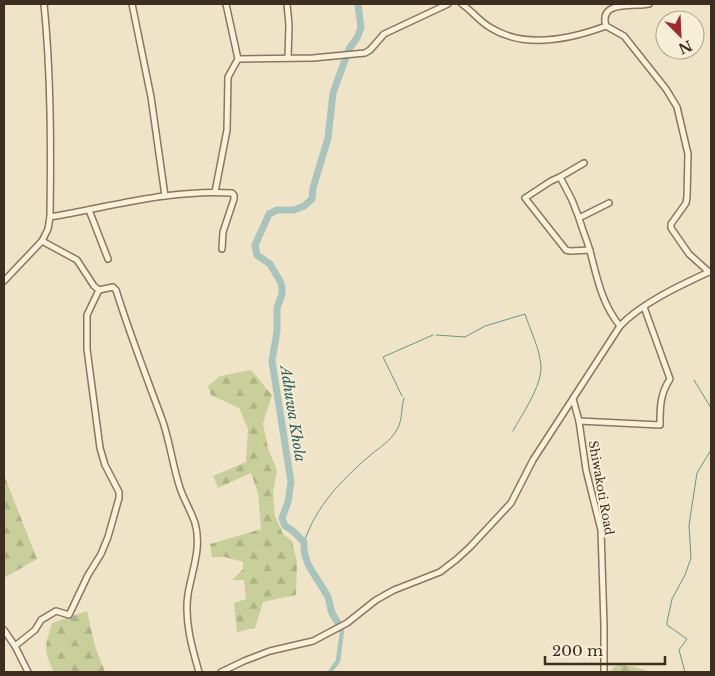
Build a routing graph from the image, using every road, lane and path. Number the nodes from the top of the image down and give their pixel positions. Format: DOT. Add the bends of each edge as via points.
graph roads {
  1 [pos="44,4"];
  2 [pos="132,4"];
  3 [pos="226,4"];
  4 [pos="287,4"];
  5 [pos="448,4"];
  6 [pos="462,4"];
  7 [pos="649,4"];
  8 [pos="606,26"];
  9 [pos="288,58"];
  10 [pos="238,59"];
  11 [pos="584,163"];
  12 [pos="560,177"];
  13 [pos="215,192"];
  14 [pos="165,196"];
  15 [pos="609,203"];
  16 [pos="89,210"];
  17 [pos="50,217"];
  18 [pos="579,218"];
  19 [pos="42,241"];
  20 [pos="222,249"];
  21 [pos="590,250"];
  22 [pos="108,259"];
  23 [pos="710,271"];
  24 [pos="4,281"];
  25 [pos="99,290"];
  26 [pos="644,307"];
  27 [pos="620,326"];
  28 [pos="573,399"];
  29 [pos="579,421"];
  30 [pos="4,630"];
  31 [pos="14,646"];
  32 [pos="28,672"];
  33 [pos="199,672"];
  34 [pos="221,672"];
  35 [pos="604,672"];
  1 -- 17 [label="street" via="48,40"];
  2 -- 14 [label="street" via="151,97"];
  3 -- 10 [label="street"];
  4 -- 9 [label="street" via="290,25"];
  5 -- 9 [label="street" via="384,34 365,53"];
  6 -- 8 [label="street" via="490,28 521,40 566,38"];
  7 -- 8 [label="street" via="614,6 606,12"];
  8 -- 23 [label="street" via="624,36 677,107 688,154 687,197 671,228 689,254"];
  9 -- 10 [label="street"];
  10 -- 13 [label="street" via="228,76 227,130"];
  11 -- 12 [label="street"];
  12 -- 18 [label="street"];
  12 -- 21 [label="street" via="525,198 566,250"];
  13 -- 14 [label="street"];
  13 -- 20 [label="street" via="234,195 223,232"];
  14 -- 16 [label="street"];
  15 -- 18 [label="street"];
  16 -- 17 [label="street"];
  16 -- 22 [label="street"];
  17 -- 19 [label="street"];
  18 -- 21 [label="street"];
  19 -- 24 [label="street"];
  19 -- 25 [label="street" via="77,260"];
  21 -- 27 [label="street" via="602,296"];
  23 -- 26 [label="street"];
  25 -- 31 [label="street" via="87,315 87,349 100,448 120,498 101,554 69,615 56,611 47,616"];
  25 -- 33 [label="street" via="114,287 116,290 164,425 180,489 195,522 197,542 187,615"];
  26 -- 27 [label="street"];
  26 -- 29 [label="street" via="670,379 660,400 660,425"];
  27 -- 28 [label="street"];
  28 -- 29 [label="street, Shiwakoti Road"];
  28 -- 34 [label="street" via="533,460 511,503 470,547 440,572 376,600 346,623 313,641 270,651"];
  29 -- 35 [label="street, Shiwakoti Road" via="586,470 601,530"];
  30 -- 31 [label="street"];
  31 -- 32 [label="street"];
}
